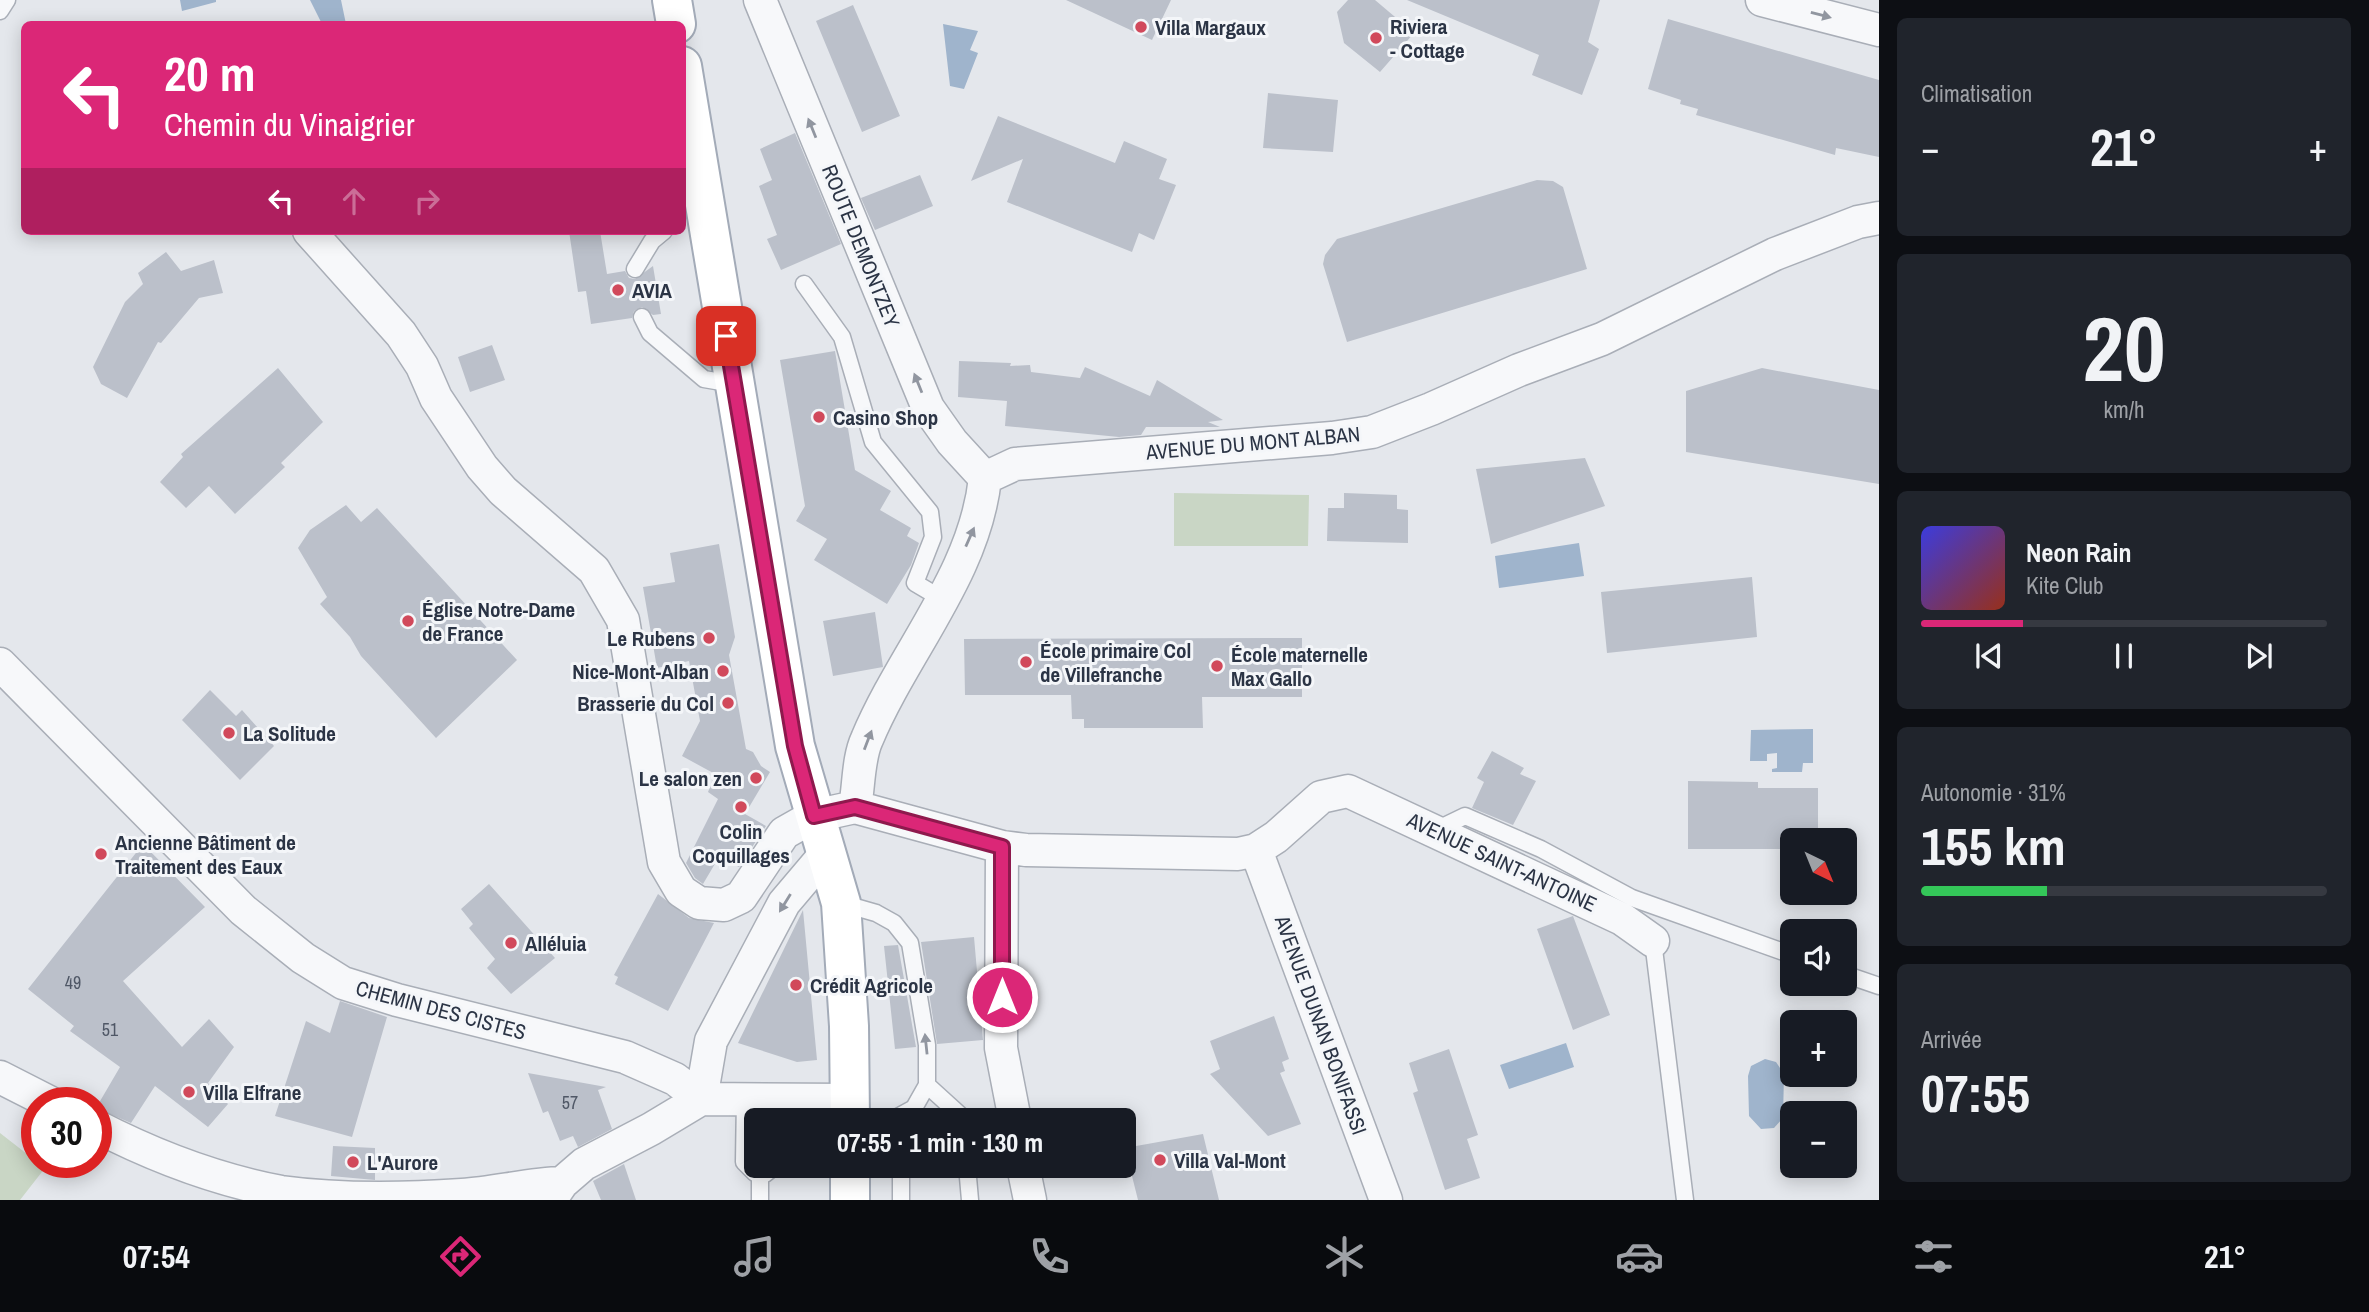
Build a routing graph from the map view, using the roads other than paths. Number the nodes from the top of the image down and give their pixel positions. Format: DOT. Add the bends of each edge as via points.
graph roads {
  1 [pos="6,0"];
  2 [pos="672,0"];
  3 [pos="760,0"];
  4 [pos="1762,0"];
  5 [pos="0,11"];
  6 [pos="676,21"];
  7 [pos="1879,30"];
  8 [pos="686,96"];
  9 [pos="1879,218"];
  10 [pos="313,235"];
  11 [pos="660,235"];
  12 [pos="635,269"];
  13 [pos="804,285"];
  14 [pos="642,317"];
  15 [pos="733,384"];
  16 [pos="985,478"];
  17 [pos="942,598"];
  18 [pos="0,664"];
  19 [pos="855,807"];
  20 [pos="814,816"];
  21 [pos="1436,830"];
  22 [pos="1002,847"];
  23 [pos="1256,850"];
  24 [pos="828,851"];
  25 [pos="841,902"];
  26 [pos="1653,941"];
  27 [pos="1780,951"];
  28 [pos="1857,978"];
  29 [pos="1879,986"];
  30 [pos="0,1077"];
  31 [pos="927,1086"];
  32 [pos="21,1088"];
  33 [pos="701,1098"];
  34 [pos="745,1098"];
  35 [pos="745,1108"];
  36 [pos="772,1108"];
  37 [pos="849,1108"];
  38 [pos="914,1108"];
  39 [pos="952,1108"];
  40 [pos="1013,1108"];
  41 [pos="112,1134"];
  42 [pos="760,1178"];
  43 [pos="850,1178"];
  44 [pos="901,1178"];
  45 [pos="968,1178"];
  46 [pos="1025,1178"];
  47 [pos="556,1191"];
  48 [pos="760,1200"];
  49 [pos="850,1200"];
  50 [pos="901,1200"];
  51 [pos="970,1200"];
  52 [pos="1030,1200"];
  53 [pos="1386,1200"];
  54 [pos="1685,1200"];
  1 -- 5 [label="lane"];
  2 -- 6 [label="main road"];
  16 -- 3 [label="street, ROUTE DEMONTZEY, one-way" via="928,408"];
  4 -- 7 [label="street, one-way"];
  8 -- 15 [label="main road"];
  9 -- 16 [label="street, AVENUE DU MONT ALBAN" via="1776,254 1602,339 1372,432 1015,464"];
  10 -- 20 [label="street" via="401,334 449,420 482,467 594,570 623,620 664,862 681,891 699,903 724,905 741,897 784,833"];
  11 -- 12 [label="lane"];
  13 -- 17 [label="lane" via="842,337 873,442 930,512 933,537 915,583"];
  14 -- 15 [label="lane" via="650,333 704,379"];
  15 -- 20 [label="main road" via="795,746"];
  17 -- 16 [label="street, one-way" via="982,512"];
  19 -- 17 [label="street, one-way" via="866,740"];
  18 -- 33 [label="street, CHEMIN DES CISTES" via="243,910 313,965 343,983 397,1000 625,1057 675,1079"];
  19 -- 20 [label="street"];
  19 -- 22 [label="street"];
  20 -- 24 [label="main road"];
  21 -- 23 [label="street, AVENUE SAINT-ANTOINE" via="1348,791 1321,797"];
  21 -- 26 [label="street, AVENUE SAINT-ANTOINE" via="1622,919"];
  21 -- 27 [label="lane" via="1465,816 1541,849 1632,898"];
  22 -- 23 [label="street" via="1219,856"];
  22 -- 40 [label="street" via="1002,1048"];
  23 -- 53 [label="street, AVENUE DUNAN BONIFASSI"];
  24 -- 25 [label="main road"];
  24 -- 33 [label="street, one-way" via="784,903 711,1041"];
  31 -- 25 [label="lane, one-way" via="927,1045 910,943 894,923 876,912"];
  25 -- 37 [label="main road"];
  26 -- 54 [label="lane"];
  28 -- 29 [label="lane"];
  30 -- 32 [label="street"];
  31 -- 38 [label="lane"];
  31 -- 39 [label="lane"];
  33 -- 34 [label="street"];
  33 -- 47 [label="street" via="584,1164"];
  34 -- 35 [label="lane"];
  34 -- 36 [label="street"];
  41 -- 47 [label="street" via="226,1179 283,1193 363,1200 465,1195 528,1184"];
  42 -- 48 [label="lane"];
  43 -- 49 [label="main road"];
  44 -- 50 [label="lane"];
  45 -- 51 [label="lane"];
  46 -- 52 [label="street"];
}
